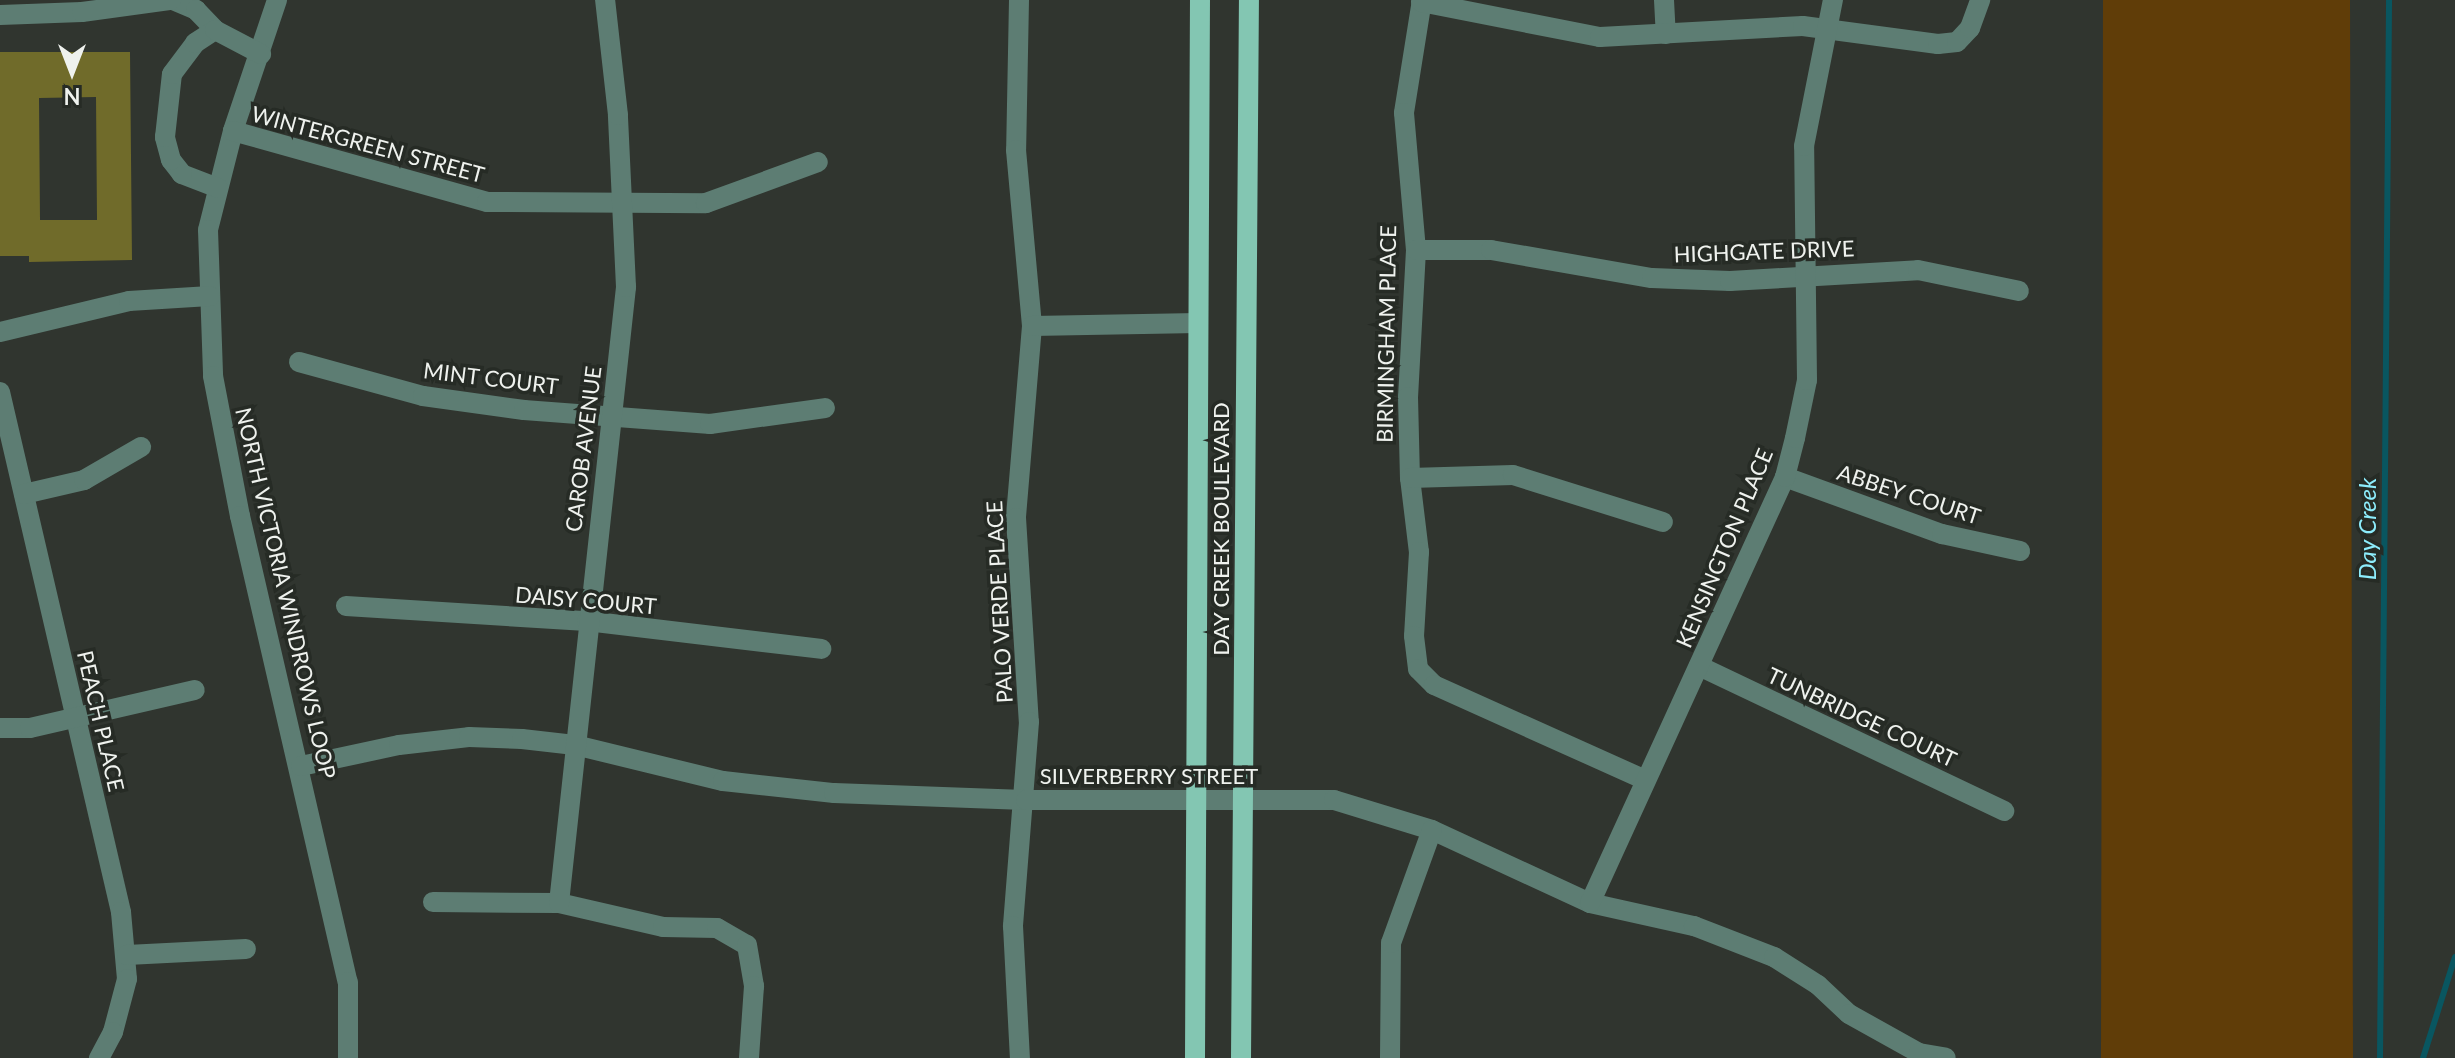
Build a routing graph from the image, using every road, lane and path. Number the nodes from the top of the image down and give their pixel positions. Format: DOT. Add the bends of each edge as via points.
graph roads {
  1 [pos="172,0"];
  2 [pos="277,0"];
  3 [pos="605,0"];
  4 [pos="1019,0"];
  5 [pos="1200,0"];
  6 [pos="1249,0"];
  7 [pos="1664,0"];
  8 [pos="1833,0"];
  9 [pos="1980,0"];
  10 [pos="1422,1"];
  11 [pos="0,15"];
  12 [pos="1828,28"];
  13 [pos="215,30"];
  14 [pos="1666,34"];
  15 [pos="261,54"];
  16 [pos="233,131"];
  17 [pos="818,162"];
  18 [pos="218,188"];
  19 [pos="625,205"];
  20 [pos="1416,250"];
  21 [pos="1809,275"];
  22 [pos="2019,291"];
  23 [pos="210,296"];
  24 [pos="1198,323"];
  25 [pos="1032,326"];
  26 [pos="0,332"];
  27 [pos="299,362"];
  28 [pos="0,392"];
  29 [pos="825,408"];
  30 [pos="611,414"];
  31 [pos="141,447"];
  32 [pos="1785,477"];
  33 [pos="1410,478"];
  34 [pos="24,494"];
  35 [pos="1663,522"];
  36 [pos="2020,551"];
  37 [pos="346,606"];
  38 [pos="587,621"];
  39 [pos="821,649"];
  40 [pos="1699,666"];
  41 [pos="195,690"];
  42 [pos="76,717"];
  43 [pos="0,728"];
  44 [pos="575,745"];
  45 [pos="301,766"];
  46 [pos="1643,779"];
  47 [pos="1026,800"];
  48 [pos="1242,800"];
  49 [pos="1194,801"];
  50 [pos="2004,811"];
  51 [pos="1432,830"];
  52 [pos="433,902"];
  53 [pos="559,903"];
  54 [pos="1590,903"];
  55 [pos="246,949"];
  56 [pos="127,955"];
  57 [pos="99,1058"];
  58 [pos="348,1058"];
  59 [pos="749,1058"];
  60 [pos="1020,1058"];
  61 [pos="1195,1058"];
  62 [pos="1241,1058"];
  63 [pos="1390,1058"];
  64 [pos="1946,1058"];
  1 -- 11 [label="street" via="82,12"];
  1 -- 13 [label="street" via="196,10"];
  2 -- 15 [label="street, NORTH VICTORIA WINDROWS LOOP"];
  3 -- 19 [label="street, CAROB AVENUE"];
  4 -- 25 [label="street, PALO VERDE PLACE" via="1016,150"];
  5 -- 24 [label="main road, DAY CREEK BOULEVARD"];
  6 -- 48 [label="main road, DAY CREEK BOULEVARD"];
  7 -- 14 [label="street"];
  8 -- 12 [label="street, KENSINGTON PLACE"];
  9 -- 12 [label="street" via="1970,28 1957,42 1938,44"];
  10 -- 14 [label="street" via="1600,37"];
  10 -- 20 [label="street, BIRMINGHAM PLACE" via="1404,113"];
  12 -- 14 [label="street"];
  12 -- 21 [label="street, KENSINGTON PLACE" via="1804,146"];
  13 -- 15 [label="street"];
  13 -- 18 [label="street" via="195,43 172,74 165,137 171,160 182,174"];
  15 -- 16 [label="street, NORTH VICTORIA WINDROWS LOOP"];
  16 -- 18 [label="street, NORTH VICTORIA WINDROWS LOOP"];
  16 -- 19 [label="street, WINTERGREEN STREET" via="487,202"];
  17 -- 19 [label="street, WINTERGREEN STREET" via="706,203"];
  18 -- 23 [label="street, NORTH VICTORIA WINDROWS LOOP" via="208,230"];
  19 -- 30 [label="street, CAROB AVENUE" via="626,287"];
  20 -- 21 [label="street, HIGHGATE DRIVE" via="1491,250 1652,278"];
  20 -- 33 [label="street, BIRMINGHAM PLACE"];
  21 -- 22 [label="street, HIGHGATE DRIVE" via="1918,270"];
  21 -- 32 [label="street, KENSINGTON PLACE" via="1807,380"];
  23 -- 26 [label="street" via="129,301"];
  23 -- 45 [label="street, NORTH VICTORIA WINDROWS LOOP" via="222,430"];
  24 -- 25 [label="street"];
  24 -- 49 [label="main road, DAY CREEK BOULEVARD"];
  25 -- 47 [label="street, PALO VERDE PLACE" via="1016,518 1028,671"];
  27 -- 30 [label="street, MINT COURT" via="423,396"];
  28 -- 34 [label="street, PEACH PLACE"];
  29 -- 30 [label="street, MINT COURT" via="710,424"];
  30 -- 38 [label="street, CAROB AVENUE"];
  31 -- 34 [label="street" via="84,480"];
  32 -- 36 [label="street, ABBEY COURT" via="1942,534"];
  32 -- 40 [label="street, KENSINGTON PLACE"];
  33 -- 35 [label="street" via="1513,475"];
  33 -- 46 [label="street, BIRMINGHAM PLACE" via="1419,552 1414,636 1418,669 1434,685"];
  34 -- 42 [label="street, PEACH PLACE"];
  37 -- 38 [label="street, DAISY COURT"];
  38 -- 39 [label="street, DAISY COURT"];
  38 -- 44 [label="street, CAROB AVENUE"];
  40 -- 46 [label="street, KENSINGTON PLACE"];
  40 -- 50 [label="street, TUNBRIDGE COURT"];
  41 -- 42 [label="street"];
  42 -- 43 [label="street"];
  42 -- 56 [label="street, PEACH PLACE"];
  44 -- 45 [label="street, SILVERBERRY STREET" via="469,737 399,745"];
  44 -- 47 [label="street, SILVERBERRY STREET" via="723,781 834,793"];
  44 -- 53 [label="street, CAROB AVENUE"];
  45 -- 58 [label="street, NORTH VICTORIA WINDROWS LOOP" via="348,982"];
  46 -- 54 [label="street, KENSINGTON PLACE"];
  47 -- 49 [label="street, SILVERBERRY STREET"];
  47 -- 60 [label="street, PALO VERDE PLACE" via="1013,926"];
  48 -- 49 [label="street, SILVERBERRY STREET"];
  48 -- 51 [label="street, SILVERBERRY STREET" via="1334,800"];
  48 -- 62 [label="main road, DAY CREEK BOULEVARD"];
  49 -- 61 [label="main road, DAY CREEK BOULEVARD"];
  51 -- 54 [label="street, SILVERBERRY STREET"];
  51 -- 63 [label="street" via="1391,943"];
  52 -- 53 [label="street"];
  53 -- 59 [label="street" via="663,927 717,928 747,945 754,986"];
  54 -- 64 [label="street, SILVERBERRY STREET" via="1694,926 1774,957 1818,985 1849,1014 1919,1053"];
  55 -- 56 [label="street"];
  56 -- 57 [label="street, PEACH PLACE" via="123,999"];
}
